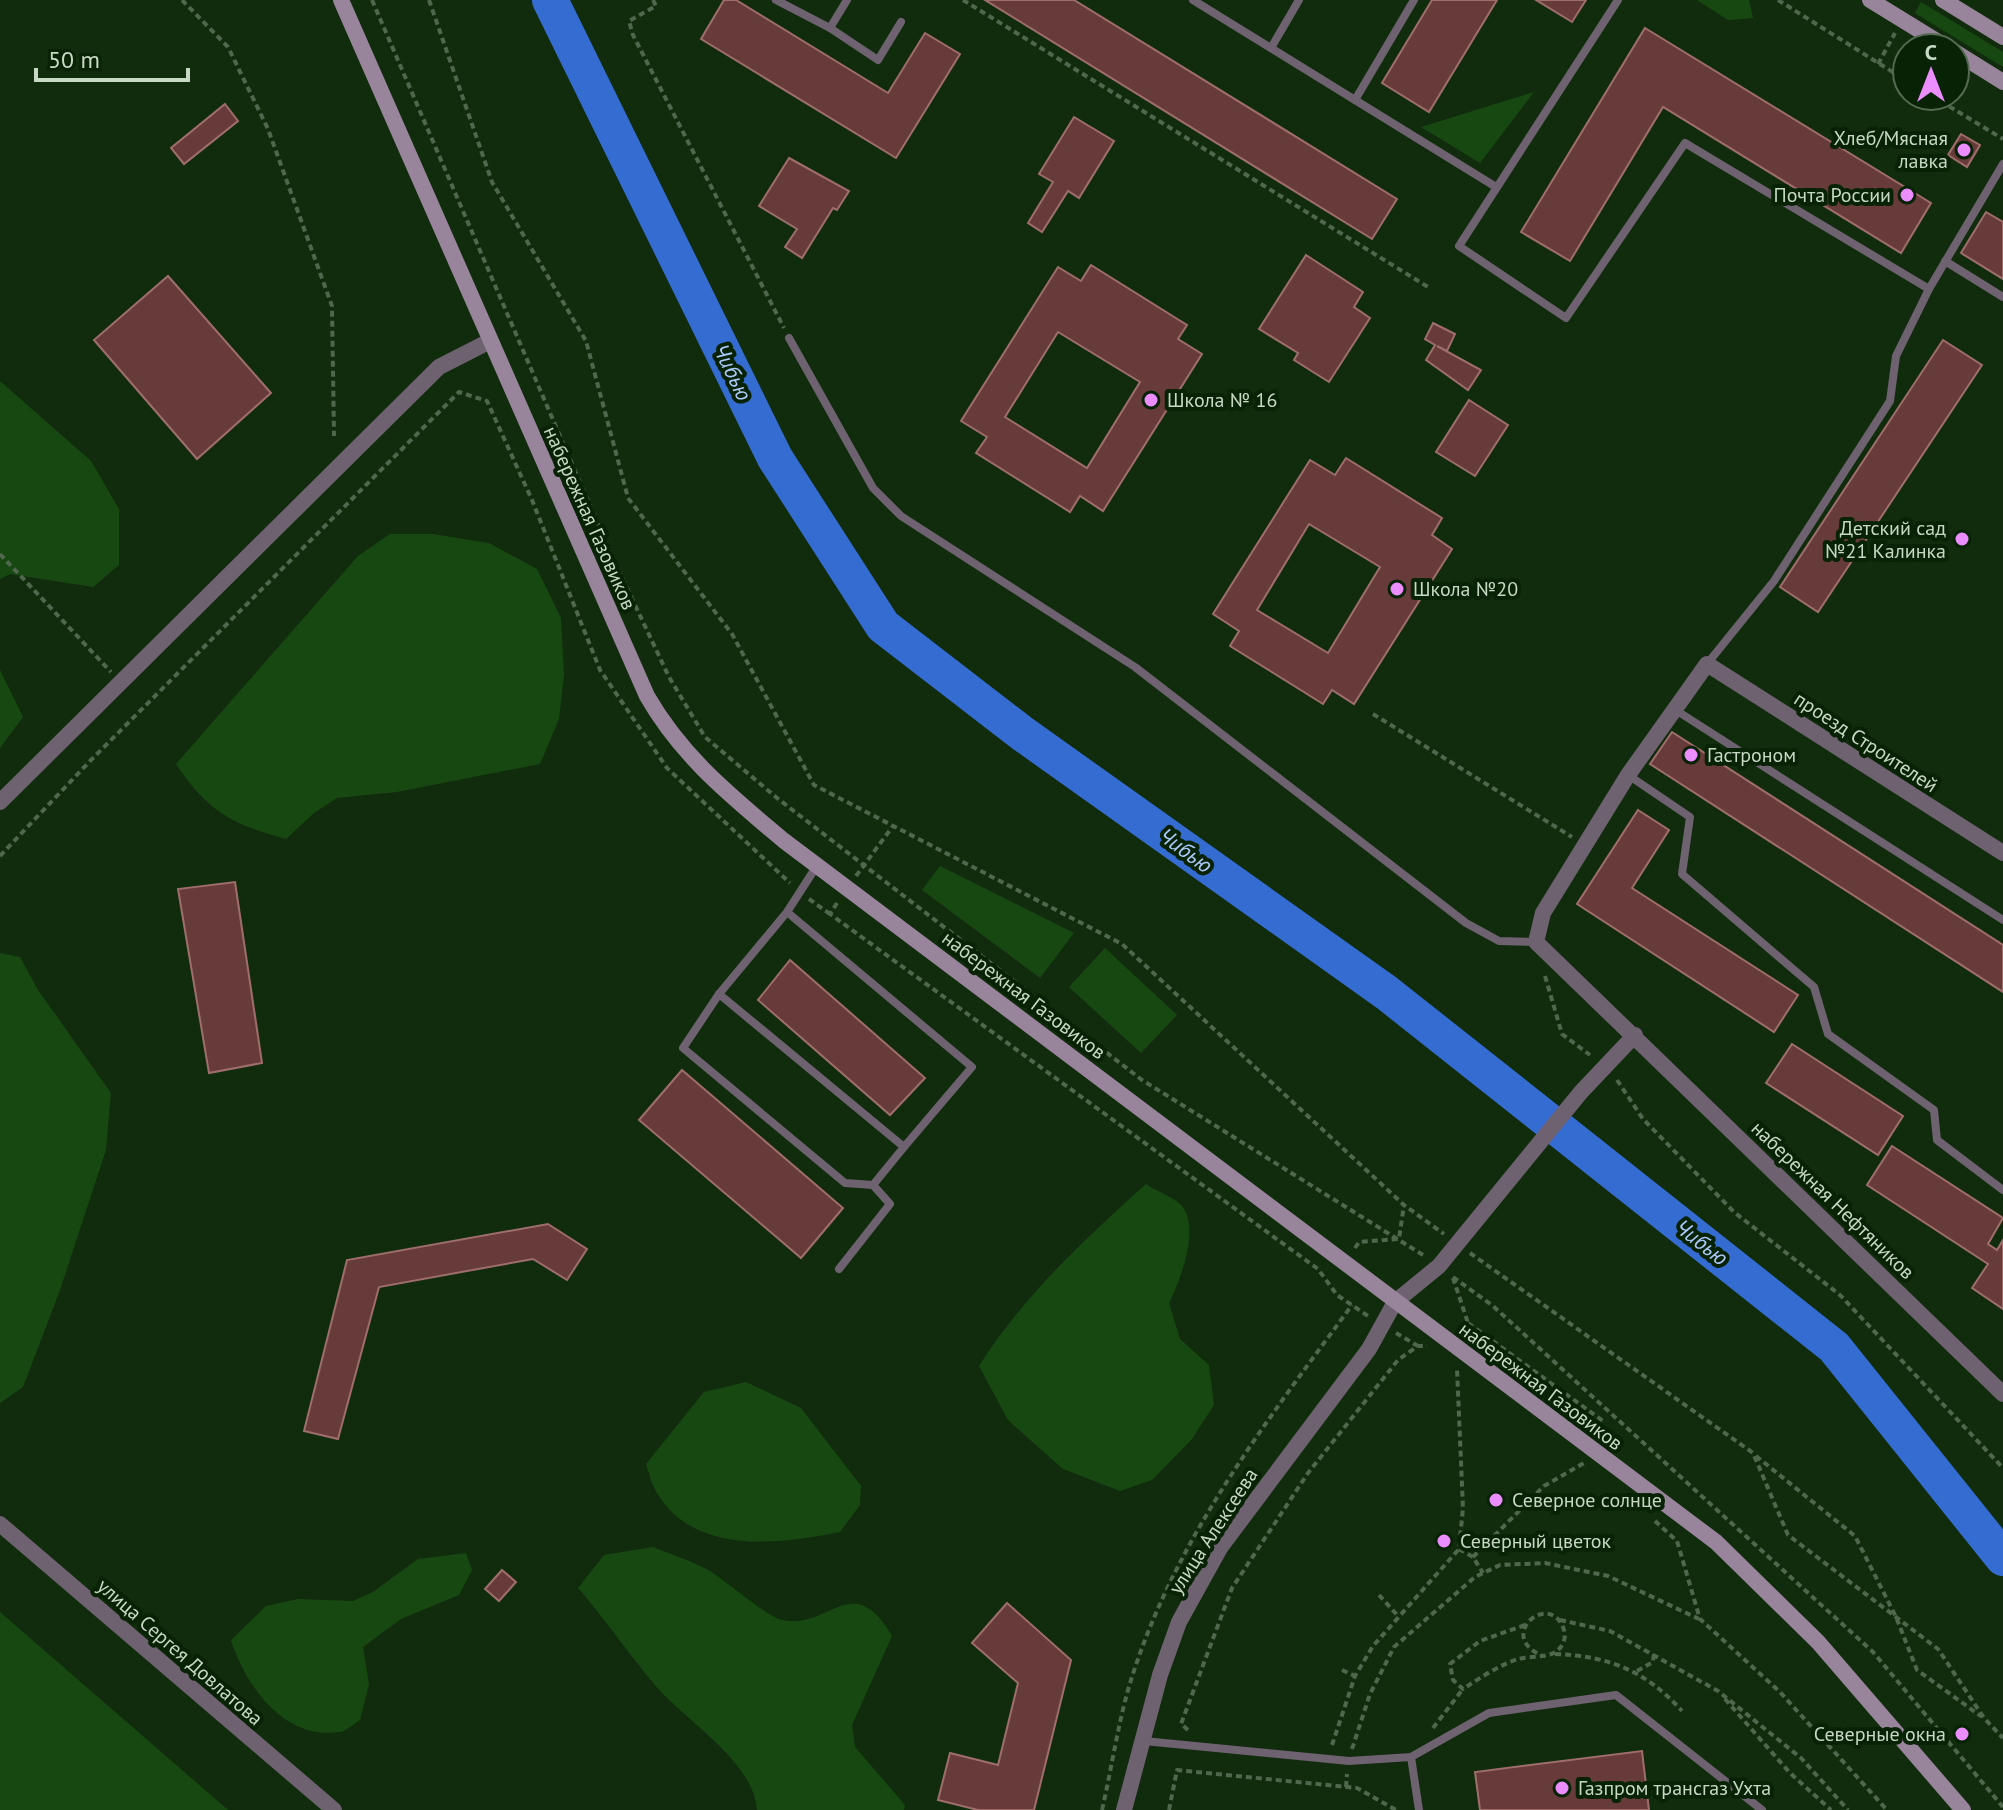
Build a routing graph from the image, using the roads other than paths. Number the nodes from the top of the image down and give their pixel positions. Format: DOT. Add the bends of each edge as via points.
graph roads {
  1 [pos="341,0"];
  2 [pos="776,0"];
  3 [pos="847,0"];
  4 [pos="1193,0"];
  5 [pos="1299,0"];
  6 [pos="1414,0"];
  7 [pos="1618,0"];
  8 [pos="1870,0"];
  9 [pos="1943,0"];
  10 [pos="901,22"];
  11 [pos="830,28"];
  12 [pos="1922,32"];
  13 [pos="2003,37"];
  14 [pos="1271,48"];
  15 [pos="1971,62"];
  16 [pos="2003,82"];
  17 [pos="1355,100"];
  18 [pos="2003,164"];
  19 [pos="1496,187"];
  20 [pos="1945,261"];
  21 [pos="1929,289"];
  22 [pos="2003,297"];
  23 [pos="789,338"];
  24 [pos="490,341"];
  25 [pos="1707,664"];
  26 [pos="1673,708"];
  27 [pos="1628,775"];
  28 [pos="0,802"];
  29 [pos="2003,853"];
  30 [pos="818,864"];
  31 [pos="787,912"];
  32 [pos="2003,920"];
  33 [pos="1536,942"];
  34 [pos="719,994"];
  35 [pos="1635,1035"];
  36 [pos="904,1147"];
  37 [pos="873,1185"];
  38 [pos="2003,1190"];
  39 [pos="839,1269"];
  40 [pos="1395,1302"];
  41 [pos="2003,1394"];
  42 [pos="0,1524"];
  43 [pos="1144,1741"];
  44 [pos="1411,1757"];
  45 [pos="334,1810"];
  46 [pos="1124,1810"];
  47 [pos="1419,1810"];
  48 [pos="1762,1810"];
  49 [pos="1963,1810"];
  1 -- 24 [label="main road, набережная Газовиков"];
  2 -- 11 [label="lane"];
  3 -- 11 [label="lane"];
  4 -- 14 [label="lane"];
  5 -- 14 [label="lane"];
  6 -- 17 [label="lane"];
  7 -- 19 [label="lane"];
  8 -- 12 [label="main road"];
  9 -- 13 [label="main road"];
  10 -- 11 [label="lane" via="878,60"];
  14 -- 17 [label="lane"];
  15 -- 16 [label="main road"];
  17 -- 19 [label="lane"];
  18 -- 20 [label="lane"];
  19 -- 21 [label="lane" via="1459,246 1566,318 1685,143"];
  20 -- 21 [label="lane"];
  20 -- 22 [label="lane"];
  21 -- 25 [label="lane" via="1896,356 1890,401 1774,581"];
  23 -- 33 [label="lane" via="873,488 901,516 1135,667 1466,923 1499,941"];
  24 -- 28 [label="street" via="439,367"];
  24 -- 30 [label="main road, набережная Газовиков" via="647,696 669,734 721,789"];
  25 -- 26 [label="street"];
  25 -- 29 [label="street, проезд Строителей"];
  26 -- 27 [label="street"];
  26 -- 32 [label="lane"];
  27 -- 33 [label="street" via="1543,913"];
  27 -- 38 [label="lane" via="1690,817 1682,874 1814,987 1828,1034 1934,1110 1937,1140"];
  30 -- 31 [label="lane"];
  30 -- 40 [label="main road, набережная Газовиков"];
  31 -- 34 [label="lane"];
  31 -- 36 [label="lane" via="972,1067"];
  33 -- 35 [label="street, набережная Нефтяников"];
  34 -- 36 [label="lane"];
  34 -- 37 [label="lane" via="683,1048 845,1183"];
  35 -- 40 [label="street" via="1521,1167 1465,1249"];
  35 -- 41 [label="street, набережная Нефтяников"];
  36 -- 37 [label="lane"];
  37 -- 39 [label="lane" via="890,1204"];
  40 -- 43 [label="street, улица Алексеева" via="1369,1349 1213,1561 1179,1622"];
  40 -- 49 [label="main road, набережная Газовиков" via="1716,1542 1818,1642"];
  42 -- 45 [label="street, улица Сергея Довлатова"];
  43 -- 44 [label="lane" via="1349,1761"];
  43 -- 46 [label="street, улица Алексеева"];
  44 -- 47 [label="lane"];
  44 -- 48 [label="lane" via="1489,1713 1616,1695"];
}
